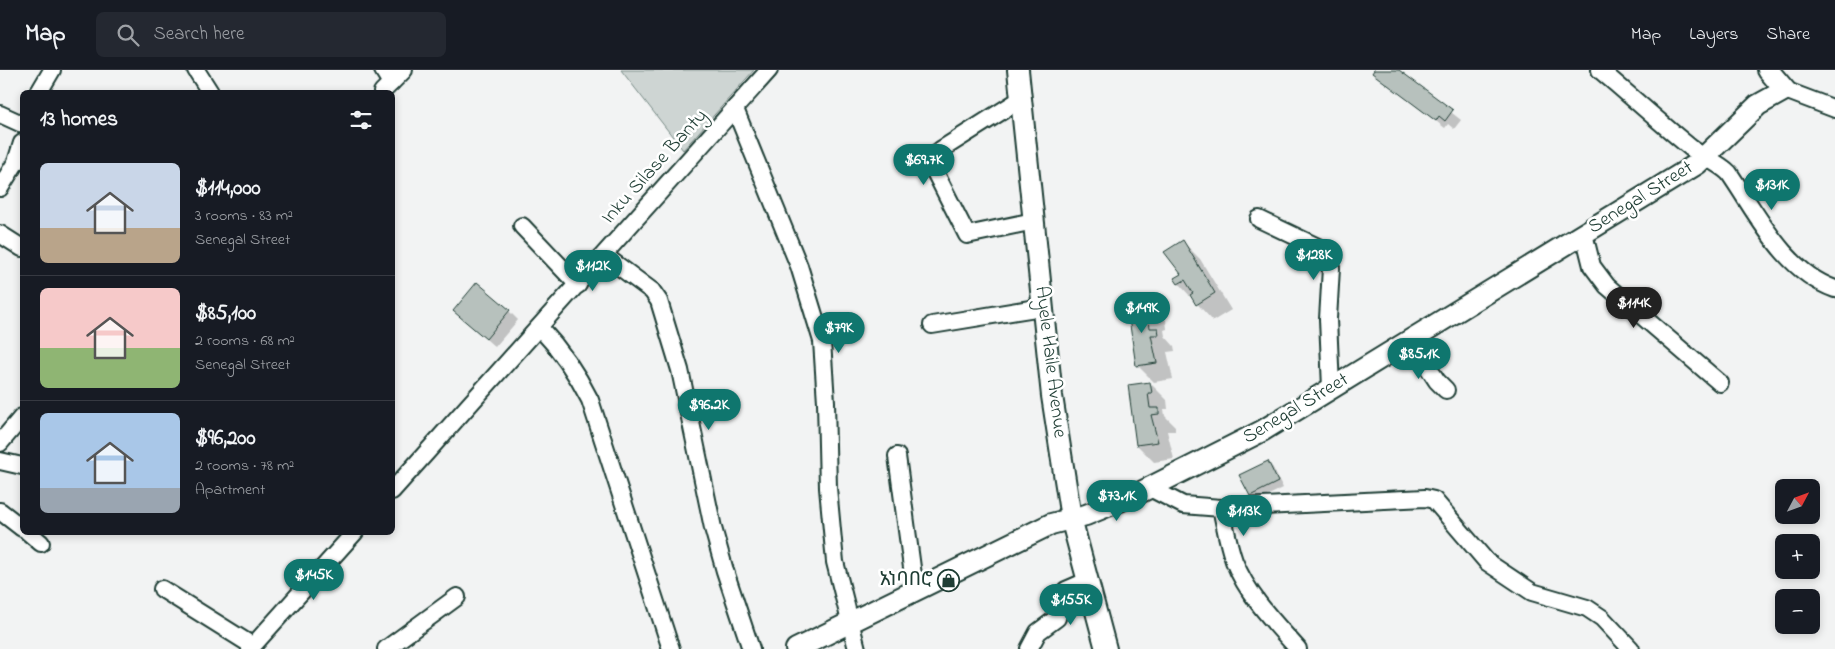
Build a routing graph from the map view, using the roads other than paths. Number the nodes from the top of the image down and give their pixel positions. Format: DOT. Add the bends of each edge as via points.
graph roads {
  1 [pos="52,70"];
  2 [pos="196,70"];
  3 [pos="404,70"];
  4 [pos="769,70"];
  5 [pos="1018,70"];
  6 [pos="1600,70"];
  7 [pos="1768,70"];
  8 [pos="385,82"];
  9 [pos="40,90"];
  10 [pos="209,90"];
  11 [pos="1785,90"];
  12 [pos="1021,99"];
  13 [pos="735,109"];
  14 [pos="1835,109"];
  15 [pos="0,114"];
  16 [pos="20,123"];
  17 [pos="20,149"];
  18 [pos="1704,158"];
  19 [pos="0,188"];
  20 [pos="1259,219"];
  21 [pos="1034,221"];
  22 [pos="522,226"];
  23 [pos="0,234"];
  24 [pos="1584,234"];
  25 [pos="20,247"];
  26 [pos="605,256"];
  27 [pos="578,285"];
  28 [pos="1835,289"];
  29 [pos="1042,307"];
  30 [pos="932,325"];
  31 [pos="540,328"];
  32 [pos="1410,340"];
  33 [pos="1720,383"];
  34 [pos="1331,388"];
  35 [pos="1446,390"];
  36 [pos="20,419"];
  37 [pos="0,443"];
  38 [pos="897,456"];
  39 [pos="0,461"];
  40 [pos="20,466"];
  41 [pos="395,488"];
  42 [pos="1150,488"];
  43 [pos="1222,508"];
  44 [pos="0,511"];
  45 [pos="1071,518"];
  46 [pos="20,526"];
  47 [pos="32,535"];
  48 [pos="352,535"];
  49 [pos="41,543"];
  50 [pos="1089,580"];
  51 [pos="162,589"];
  52 [pos="915,590"];
  53 [pos="457,597"];
  54 [pos="849,623"];
  55 [pos="252,647"];
  56 [pos="386,649"];
  57 [pos="671,649"];
  58 [pos="751,649"];
  59 [pos="796,649"];
  60 [pos="857,649"];
  61 [pos="1029,649"];
  62 [pos="1106,649"];
  63 [pos="1298,649"];
  64 [pos="1631,649"];
  1 -- 9 [label="street"];
  2 -- 10 [label="street"];
  3 -- 8 [label="street"];
  4 -- 13 [label="street, Inku Silase Banty"];
  5 -- 12 [label="main road, Ayele Haile Avenue"];
  6 -- 18 [label="street"];
  7 -- 11 [label="main road"];
  11 -- 14 [label="street"];
  11 -- 18 [label="main road, Senegal Street" via="1758,105"];
  12 -- 21 [label="main road, Ayele Haile Avenue"];
  12 -- 21 [label="street" via="942,149 933,156 932,166 967,235"];
  13 -- 26 [label="street, Inku Silase Banty"];
  13 -- 54 [label="street" via="799,266 822,341 828,488 835,562"];
  15 -- 16 [label="street"];
  17 -- 19 [label="street"];
  18 -- 24 [label="main road, Senegal Street"];
  18 -- 28 [label="street" via="1720,164 1729,173 1776,244 1816,280"];
  20 -- 34 [label="street" via="1322,249 1328,256 1331,268 1328,319"];
  21 -- 29 [label="main road, Ayele Haile Avenue"];
  22 -- 27 [label="street"];
  23 -- 25 [label="street"];
  24 -- 32 [label="main road, Senegal Street"];
  24 -- 33 [label="street" via="1592,266 1607,286"];
  26 -- 27 [label="street, Inku Silase Banty"];
  26 -- 58 [label="street" via="652,291 660,301 680,370 713,528"];
  27 -- 31 [label="street, Inku Silase Banty"];
  29 -- 30 [label="street"];
  29 -- 45 [label="main road, Ayele Haile Avenue"];
  31 -- 41 [label="street, Inku Silase Banty"];
  31 -- 57 [label="street" via="574,369 590,400"];
  32 -- 34 [label="main road, Senegal Street"];
  32 -- 35 [label="street"];
  34 -- 42 [label="main road, Senegal Street" via="1237,445"];
  36 -- 37 [label="street"];
  38 -- 52 [label="street"];
  39 -- 40 [label="street"];
  42 -- 43 [label="street" via="1183,505"];
  42 -- 45 [label="main road, Senegal Street"];
  43 -- 63 [label="street" via="1234,560 1244,581 1257,603"];
  43 -- 64 [label="street" via="1434,500 1487,562 1532,592 1587,608 1602,618"];
  44 -- 46 [label="street"];
  45 -- 50 [label="main road, Ayele Haile Avenue"];
  45 -- 52 [label="main road, Senegal Street" via="1051,524"];
  47 -- 49 [label="street"];
  48 -- 55 [label="street"];
  50 -- 61 [label="street" via="1066,590 1057,618 1038,632"];
  50 -- 62 [label="main road, Ayele Haile Avenue"];
  51 -- 55 [label="street"];
  52 -- 54 [label="main road, Senegal Street"];
  53 -- 56 [label="street"];
  54 -- 59 [label="main road, Senegal Street"];
  54 -- 60 [label="street"];
}
